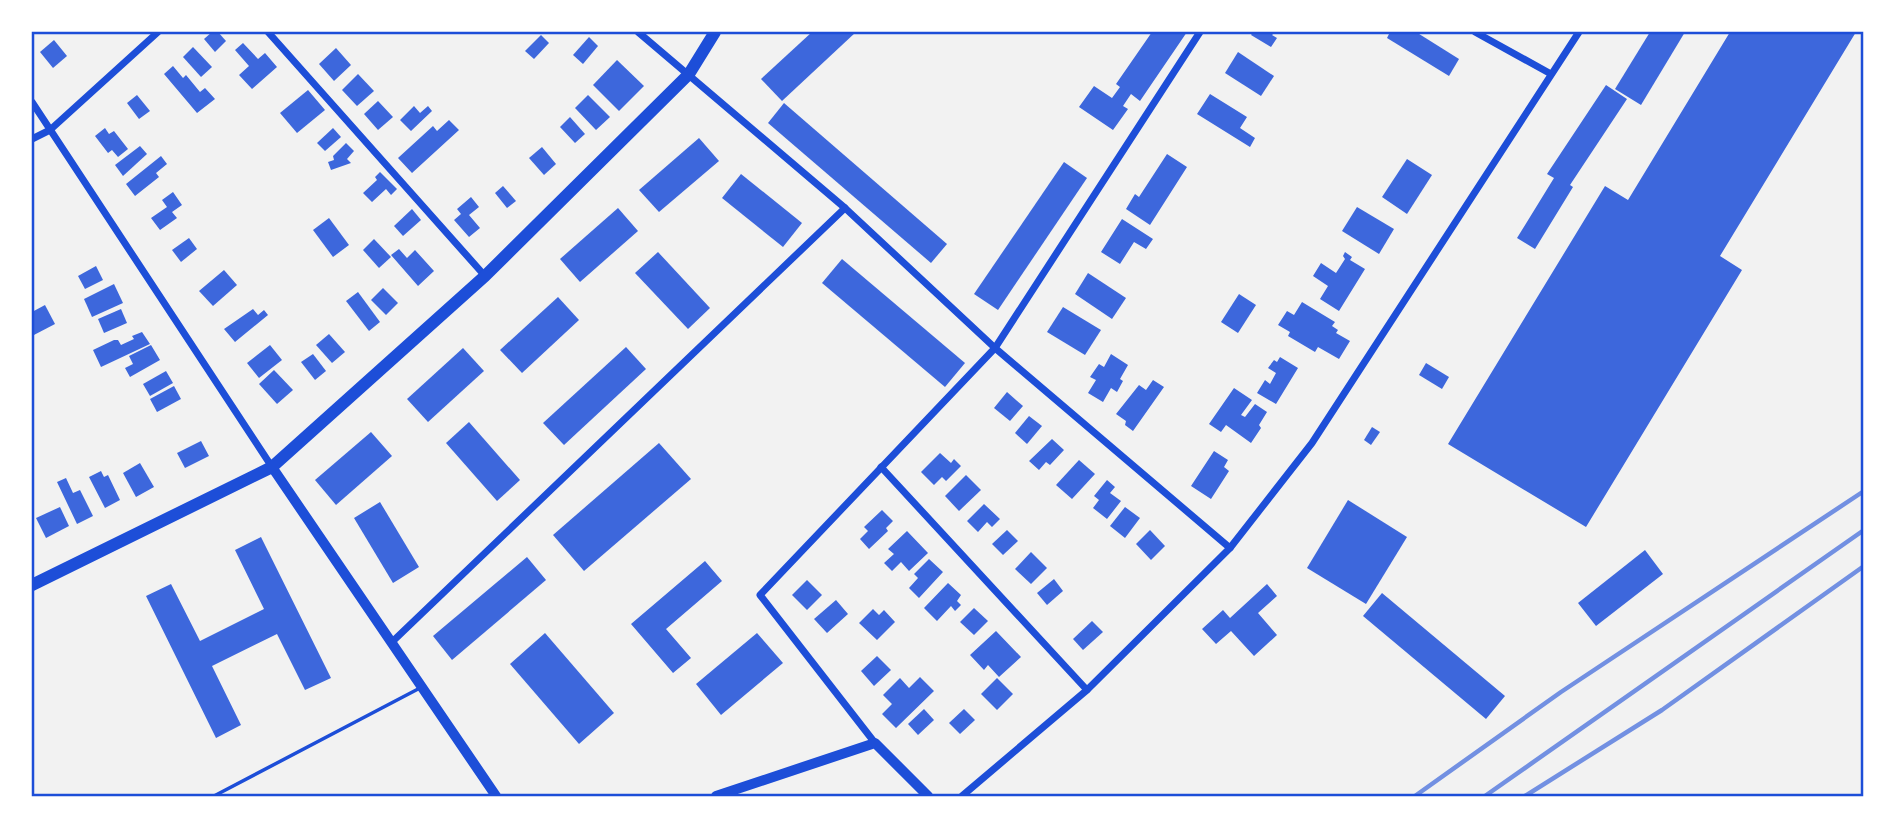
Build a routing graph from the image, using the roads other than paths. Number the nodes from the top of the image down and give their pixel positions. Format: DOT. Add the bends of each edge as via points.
graph roads {
  1 [pos="158,32"];
  2 [pos="268,32"];
  3 [pos="638,32"];
  4 [pos="715,32"];
  5 [pos="1200,32"];
  6 [pos="1475,32"];
  7 [pos="1579,32"];
  8 [pos="689,74"];
  9 [pos="1551,74"];
  10 [pos="32,102"];
  11 [pos="50,130"];
  12 [pos="32,139"];
  13 [pos="845,208"];
  14 [pos="485,276"];
  15 [pos="995,348"];
  16 [pos="272,467"];
  17 [pos="881,467"];
  18 [pos="1230,548"];
  19 [pos="32,585"];
  20 [pos="391,643"];
  21 [pos="421,687"];
  22 [pos="1087,690"];
  23 [pos="875,743"];
  24 [pos="214,796"];
  25 [pos="496,796"];
  26 [pos="716,796"];
  27 [pos="928,796"];
  28 [pos="962,796"];
  1 -- 11 [label="street"];
  2 -- 14 [label="street"];
  3 -- 8 [label="street"];
  4 -- 8 [label="main road"];
  5 -- 15 [label="street"];
  6 -- 9 [label="street"];
  7 -- 9 [label="street"];
  8 -- 13 [label="street"];
  8 -- 14 [label="main road"];
  9 -- 18 [label="street" via="1312,443"];
  10 -- 11 [label="street"];
  11 -- 12 [label="street"];
  11 -- 16 [label="street"];
  13 -- 15 [label="street"];
  13 -- 20 [label="street"];
  14 -- 16 [label="main road"];
  15 -- 17 [label="street"];
  15 -- 18 [label="street"];
  16 -- 19 [label="main road"];
  16 -- 20 [label="street"];
  17 -- 22 [label="street"];
  17 -- 23 [label="street" via="760,595"];
  18 -- 22 [label="street"];
  20 -- 21 [label="street"];
  21 -- 24 [label="lane"];
  21 -- 25 [label="street"];
  22 -- 28 [label="street"];
  23 -- 26 [label="street"];
  23 -- 27 [label="street"];
}
